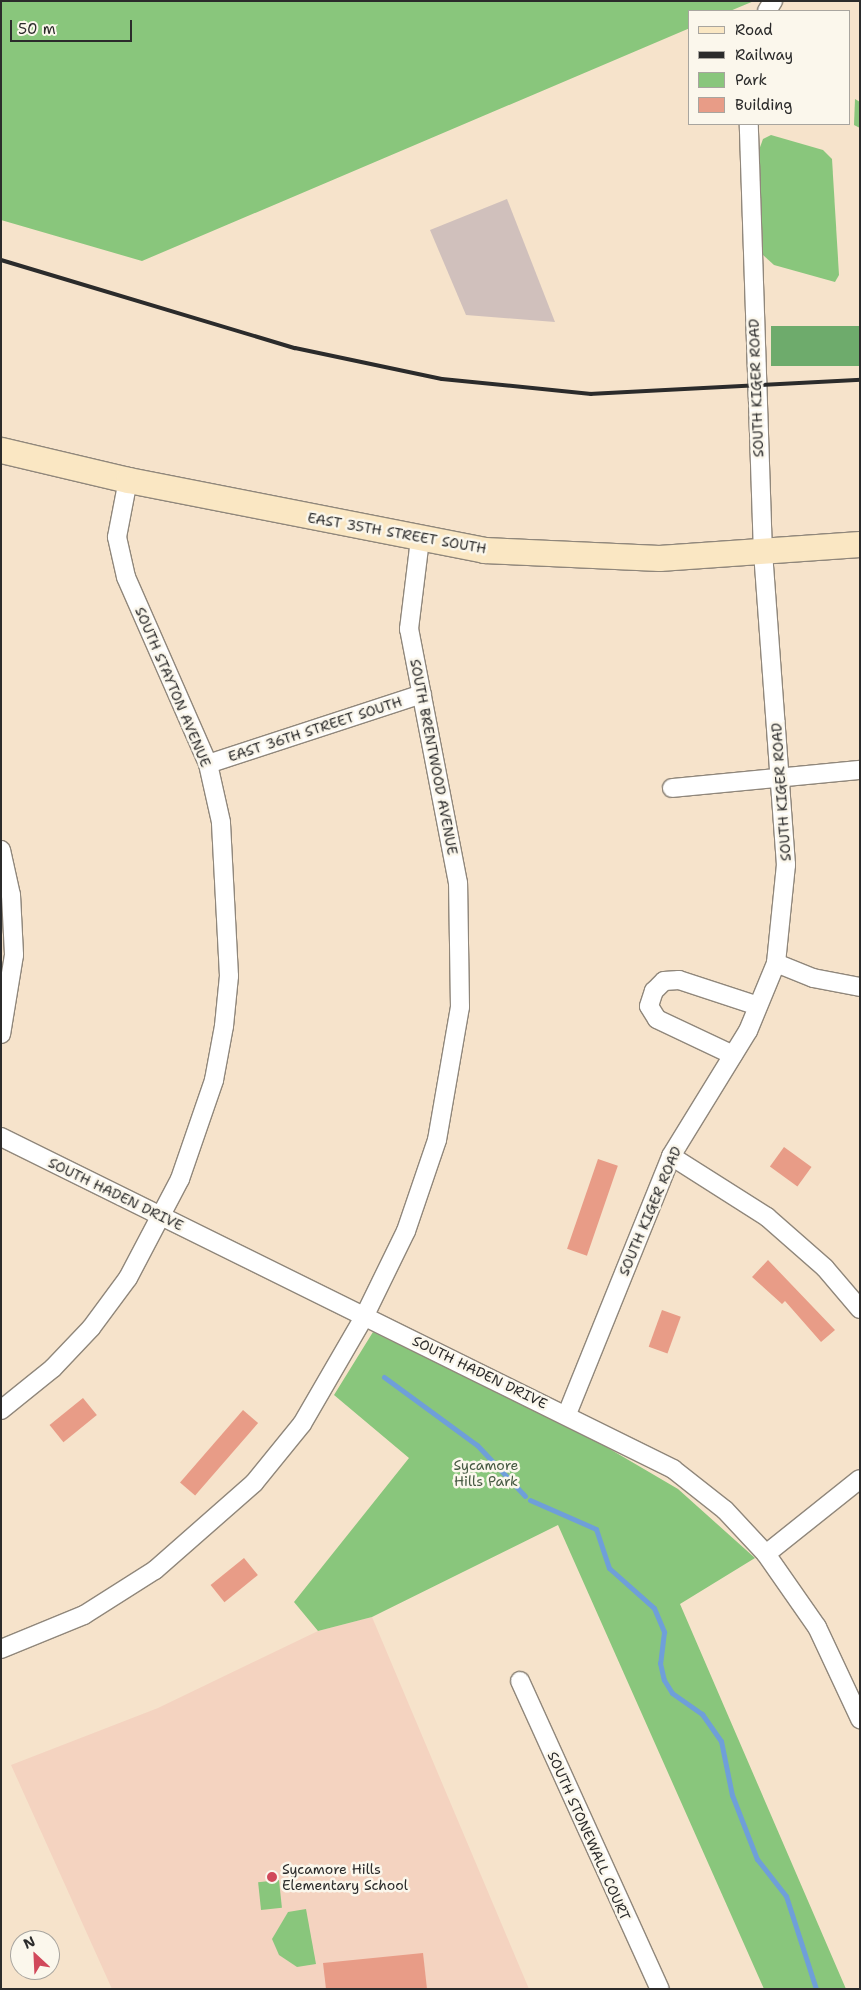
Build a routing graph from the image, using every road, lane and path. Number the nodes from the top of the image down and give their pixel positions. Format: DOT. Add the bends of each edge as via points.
graph roads {
  1 [pos="749,125"];
  2 [pos="1,450"];
  3 [pos="128,480"];
  4 [pos="420,540"];
  5 [pos="860,544"];
  6 [pos="763,554"];
  7 [pos="422,694"];
  8 [pos="208,764"];
  9 [pos="860,770"];
  10 [pos="781,777"];
  11 [pos="672,788"];
  12 [pos="1,850"];
  13 [pos="776,963"];
  14 [pos="860,987"];
  15 [pos="758,1006"];
  16 [pos="1,1034"];
  17 [pos="733,1055"];
  18 [pos="1,1137"];
  19 [pos="670,1156"];
  20 [pos="163,1217"];
  21 [pos="860,1309"];
  22 [pos="364,1317"];
  23 [pos="1,1410"];
  24 [pos="567,1414"];
  25 [pos="860,1480"];
  26 [pos="766,1554"];
  27 [pos="1,1650"];
  28 [pos="520,1681"];
  29 [pos="860,1719"];
  30 [pos="660,1989"];
  1 -- 6 [label="street, SOUTH KIGER ROAD"];
  2 -- 3 [label="main road, EAST 35TH STREET SOUTH"];
  3 -- 4 [label="main road, EAST 35TH STREET SOUTH"];
  3 -- 8 [label="street, SOUTH STAYTON AVENUE" via="117,537 126,577"];
  4 -- 6 [label="main road, EAST 35TH STREET SOUTH" via="571,556"];
  4 -- 7 [label="street, SOUTH BRENTWOOD AVENUE" via="409,629"];
  5 -- 6 [label="main road, EAST 35TH STREET SOUTH"];
  6 -- 10 [label="street, SOUTH KIGER ROAD"];
  7 -- 8 [label="street, EAST 36TH STREET SOUTH"];
  7 -- 22 [label="street, SOUTH BRENTWOOD AVENUE" via="458,883 460,1007 437,1140 406,1231"];
  8 -- 20 [label="street, SOUTH STAYTON AVENUE" via="223,848 227,993 214,1080"];
  9 -- 10 [label="street"];
  10 -- 11 [label="street"];
  10 -- 13 [label="street, SOUTH KIGER ROAD" via="786,865"];
  12 -- 16 [label="street" via="11,896 14,955"];
  13 -- 14 [label="street" via="813,978"];
  13 -- 15 [label="street, SOUTH KIGER ROAD"];
  15 -- 17 [label="street, SOUTH KIGER ROAD"];
  15 -- 17 [label="street" via="679,980 664,981 654,991 649,1006 657,1020"];
  17 -- 19 [label="street, SOUTH KIGER ROAD"];
  18 -- 20 [label="street, SOUTH HADEN DRIVE"];
  19 -- 21 [label="street" via="767,1217 825,1268"];
  19 -- 24 [label="street, SOUTH KIGER ROAD"];
  20 -- 22 [label="street, SOUTH HADEN DRIVE"];
  20 -- 23 [label="street, SOUTH STAYTON AVENUE" via="128,1278 91,1328 53,1368"];
  22 -- 24 [label="street, SOUTH HADEN DRIVE"];
  22 -- 27 [label="street, SOUTH BRENTWOOD AVENUE" via="302,1424 254,1483 155,1570 84,1615"];
  24 -- 26 [label="street, SOUTH HADEN DRIVE" via="673,1469 725,1510"];
  25 -- 26 [label="street"];
  26 -- 29 [label="street, SOUTH HADEN DRIVE" via="817,1627"];
  28 -- 30 [label="street, SOUTH STONEWALL COURT"];
}
